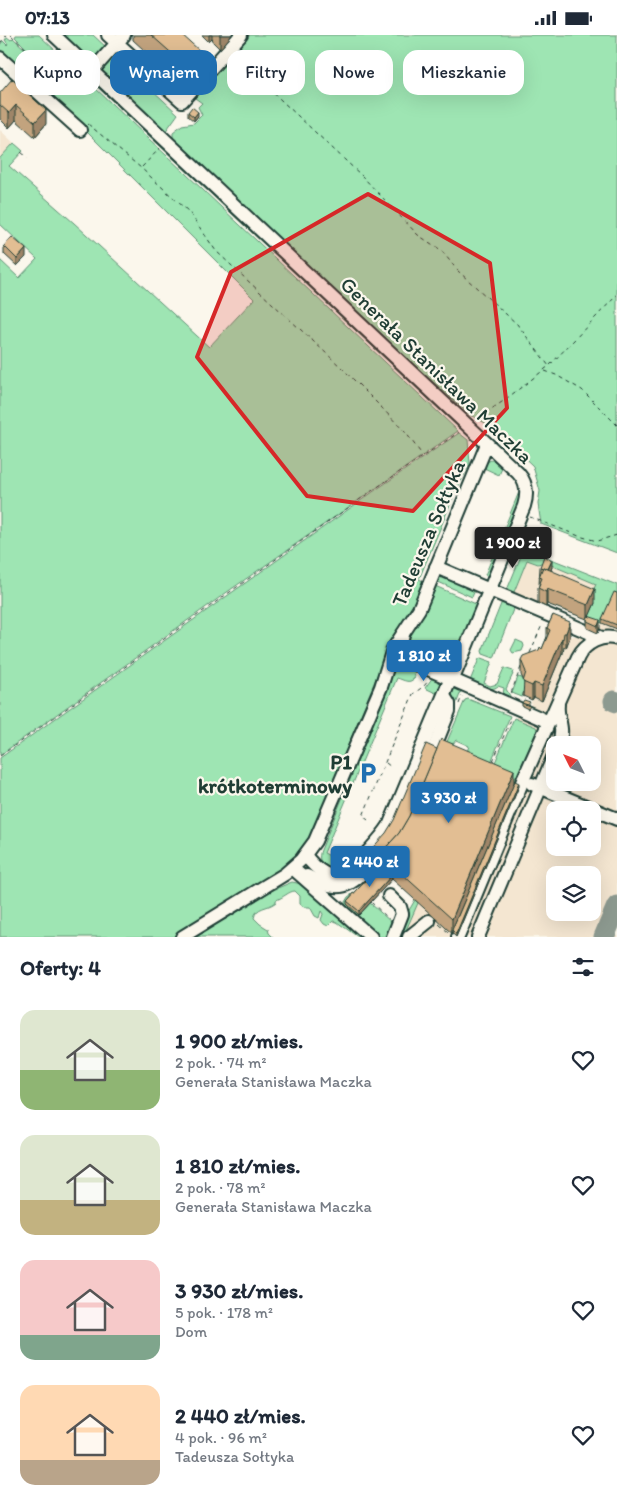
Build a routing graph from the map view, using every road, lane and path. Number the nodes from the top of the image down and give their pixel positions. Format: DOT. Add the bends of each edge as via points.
graph roads {
  1 [pos="7,35"];
  2 [pos="11,35"];
  3 [pos="54,35"];
  4 [pos="241,35"];
  5 [pos="116,38"];
  6 [pos="0,43"];
  7 [pos="26,49"];
  8 [pos="70,50"];
  9 [pos="0,58"];
  10 [pos="100,60"];
  11 [pos="100,79"];
  12 [pos="276,95"];
  13 [pos="82,126"];
  14 [pos="160,148"];
  15 [pos="21,152"];
  16 [pos="28,158"];
  17 [pos="141,168"];
  18 [pos="617,295"];
  19 [pos="549,365"];
  20 [pos="544,371"];
  21 [pos="468,425"];
  22 [pos="617,425"];
  23 [pos="487,444"];
  24 [pos="423,456"];
  25 [pos="530,517"];
  26 [pos="617,535"];
  27 [pos="436,567"];
  28 [pos="490,589"];
  29 [pos="542,624"];
  30 [pos="403,634"];
  31 [pos="602,638"];
  32 [pos="617,639"];
  33 [pos="529,657"];
  34 [pos="407,658"];
  35 [pos="522,664"];
  36 [pos="386,671"];
  37 [pos="431,677"];
  38 [pos="451,679"];
  39 [pos="514,695"];
  40 [pos="444,696"];
  41 [pos="559,702"];
  42 [pos="512,716"];
  43 [pos="549,722"];
  44 [pos="561,736"];
  45 [pos="433,751"];
  46 [pos="0,756"];
  47 [pos="494,761"];
  48 [pos="385,763"];
  49 [pos="391,767"];
  50 [pos="546,773"];
  51 [pos="523,780"];
  52 [pos="540,787"];
  53 [pos="368,819"];
  54 [pos="617,819"];
  55 [pos="305,855"];
  56 [pos="373,862"];
  57 [pos="294,871"];
  58 [pos="324,884"];
  59 [pos="345,886"];
  60 [pos="388,896"];
  61 [pos="371,902"];
  62 [pos="344,913"];
  63 [pos="429,921"];
  64 [pos="392,922"];
  65 [pos="441,926"];
  66 [pos="454,936"];
  67 [pos="182,937"];
  68 [pos="371,937"];
  69 [pos="393,937"];
  70 [pos="409,937"];
  71 [pos="478,937"];
  1 -- 6 [label="path"];
  2 -- 7 [label="path"];
  3 -- 8 [label="street, Generała Stanisława Maczka"];
  4 -- 5 [label="street" via="182,101"];
  5 -- 10 [label="street"];
  9 -- 13 [label="street"];
  11 -- 21 [label="street, Generała Stanisława Maczka"];
  12 -- 19 [label="path" via="362,176 418,235 442,250 458,271 517,324"];
  13 -- 17 [label="path" via="91,126"];
  14 -- 17 [label="path"];
  15 -- 16 [label="path"];
  17 -- 24 [label="path" via="189,212 216,251 341,367 406,433"];
  18 -- 19 [label="path"];
  19 -- 20 [label="path"];
  20 -- 21 [label="path"];
  20 -- 22 [label="path" via="582,390"];
  21 -- 23 [label="street, Generała Stanisława Maczka"];
  21 -- 24 [label="path"];
  23 -- 27 [label="street, Tadeusza Sołtyka"];
  23 -- 28 [label="street, Generała Stanisława Maczka" via="522,477 527,492"];
  24 -- 46 [label="path"];
  25 -- 26 [label="path" via="596,541"];
  27 -- 28 [label="street"];
  27 -- 30 [label="street, Tadeusza Sołtyka" via="419,609"];
  28 -- 31 [label="street"];
  28 -- 38 [label="street, Generała Stanisława Maczka"];
  29 -- 33 [label="path"];
  30 -- 34 [label="street"];
  30 -- 36 [label="street, Tadeusza Sołtyka" via="393,649"];
  31 -- 32 [label="street"];
  31 -- 41 [label="street" via="581,652"];
  34 -- 36 [label="street" via="394,662"];
  34 -- 38 [label="street"];
  35 -- 39 [label="path" via="511,694"];
  36 -- 55 [label="street, Tadeusza Sołtyka" via="319,834"];
  37 -- 48 [label="path" via="414,694"];
  38 -- 40 [label="street, Generała Stanisława Maczka"];
  38 -- 43 [label="street"];
  40 -- 45 [label="street" via="449,711"];
  40 -- 55 [label="street, Generała Stanisława Maczka" via="392,819 381,837 343,876 326,874"];
  41 -- 43 [label="street"];
  41 -- 44 [label="street"];
  42 -- 47 [label="path"];
  43 -- 51 [label="street"];
  48 -- 49 [label="path"];
  48 -- 53 [label="path" via="363,815"];
  50 -- 52 [label="street"];
  51 -- 52 [label="street"];
  51 -- 66 [label="street"];
  52 -- 54 [label="street"];
  52 -- 71 [label="street"];
  55 -- 57 [label="street, Tadeusza Sołtyka"];
  55 -- 58 [label="street" via="309,868"];
  56 -- 59 [label="street" via="354,882"];
  57 -- 58 [label="street"];
  57 -- 62 [label="street"];
  57 -- 67 [label="street, Tadeusza Sołtyka"];
  58 -- 59 [label="street"];
  59 -- 62 [label="street" via="338,898"];
  60 -- 69 [label="street" via="402,910"];
  61 -- 64 [label="path"];
  62 -- 68 [label="street"];
  63 -- 70 [label="street"];
  65 -- 66 [label="path"];
}
